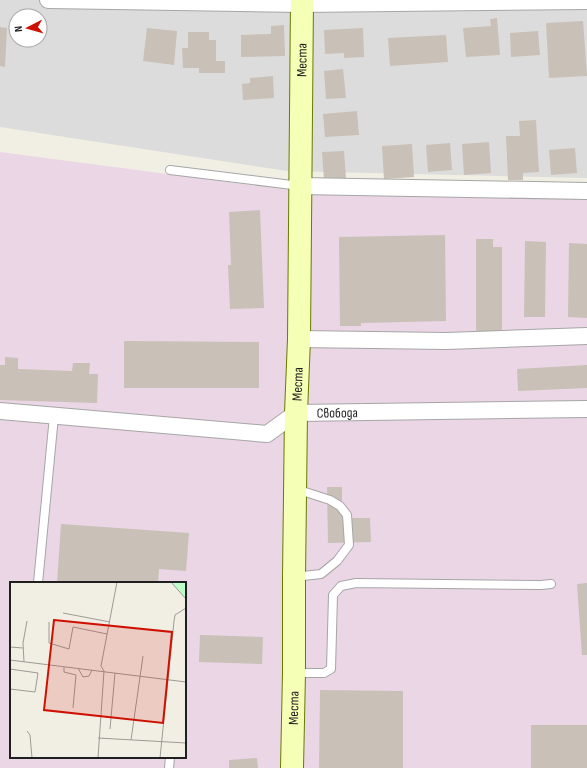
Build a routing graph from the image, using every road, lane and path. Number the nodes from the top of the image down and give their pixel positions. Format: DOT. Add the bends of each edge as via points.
graph roads {
  1 [pos="48,0"];
  2 [pos="587,1"];
  3 [pos="302,2"];
  4 [pos="170,170"];
  5 [pos="300,186"];
  6 [pos="587,190"];
  7 [pos="587,336"];
  8 [pos="299,339"];
  9 [pos="587,409"];
  10 [pos="0,411"];
  11 [pos="296,412"];
  12 [pos="54,416"];
  13 [pos="295,489"];
  14 [pos="294,577"];
  15 [pos="38,582"];
  16 [pos="551,584"];
  17 [pos="294,673"];
  18 [pos="170,758"];
  19 [pos="169,768"];
  20 [pos="292,768"];
  1 -- 3 [label="street"];
  2 -- 3 [label="street"];
  3 -- 5 [label="street, Места"];
  4 -- 5 [label="lane"];
  5 -- 6 [label="street"];
  5 -- 8 [label="street, Места"];
  7 -- 8 [label="street" via="446,341"];
  8 -- 11 [label="street, Места"];
  9 -- 11 [label="street, Свобода"];
  10 -- 12 [label="street, Свобода"];
  11 -- 12 [label="street, Свобода" via="268,434"];
  11 -- 13 [label="street, Места"];
  12 -- 15 [label="lane"];
  13 -- 14 [label="street, Места"];
  13 -- 14 [label="lane" via="330,500 340,506 347,515 349,545 337,561 321,574"];
  14 -- 17 [label="street, Места"];
  16 -- 17 [label="lane" via="356,583 341,586 333,595 331,669 324,673"];
  17 -- 20 [label="street, Места"];
  18 -- 19 [label="lane"];
}
